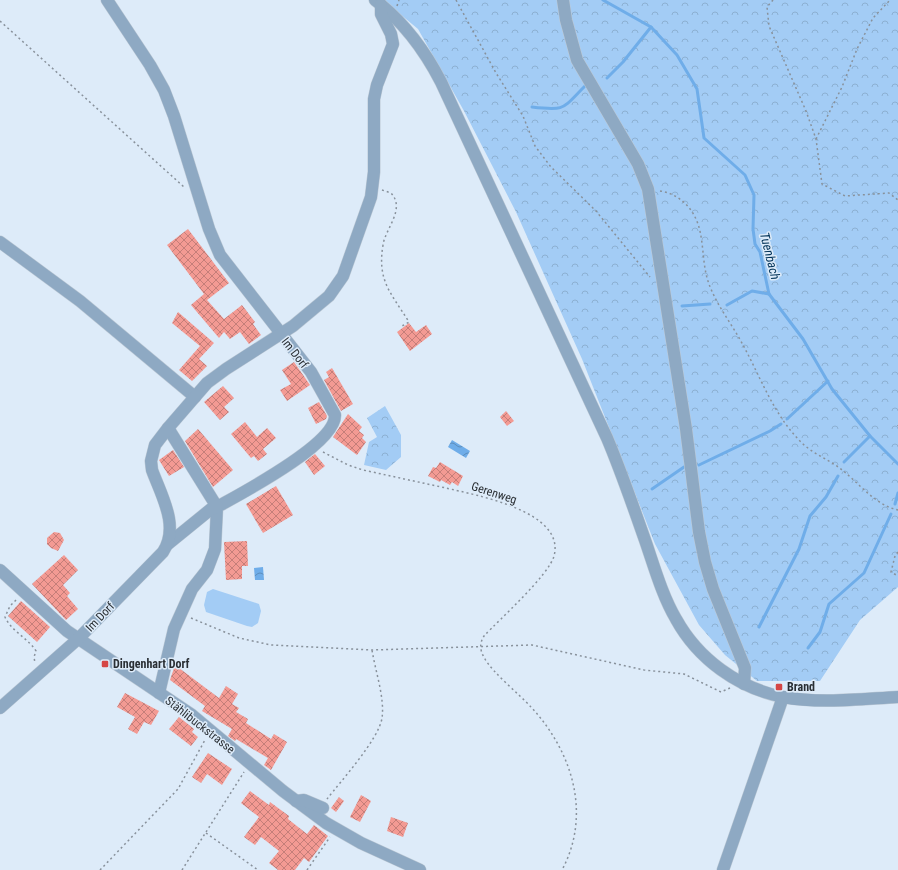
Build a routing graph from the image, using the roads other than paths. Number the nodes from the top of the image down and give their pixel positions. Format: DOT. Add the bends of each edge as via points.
graph roads {
  1 [pos="107,0"];
  2 [pos="563,0"];
  3 [pos="378,2"];
  4 [pos="0,242"];
  5 [pos="282,334"];
  6 [pos="195,397"];
  7 [pos="168,428"];
  8 [pos="217,507"];
  9 [pos="168,544"];
  10 [pos="0,570"];
  11 [pos="78,639"];
  12 [pos="744,684"];
  13 [pos="159,693"];
  14 [pos="783,697"];
  15 [pos="898,697"];
  16 [pos="0,708"];
  17 [pos="295,801"];
  18 [pos="322,808"];
  19 [pos="414,868"];
  20 [pos="723,870"];
  1 -- 5 [label="street" via="164,90 220,255"];
  2 -- 12 [label="street" via="577,60 638,164 648,189 703,554 745,668"];
  3 -- 5 [label="street" via="393,44 374,99 372,188 368,208 340,281 329,296"];
  3 -- 12 [label="street" via="413,36 441,82 607,438 675,619 705,657"];
  4 -- 6 [label="street" via="80,301"];
  5 -- 6 [label="street, Im Dorf" via="226,369 207,383"];
  5 -- 8 [label="street, Im Dorf" via="311,372 336,421 315,446 263,481"];
  6 -- 7 [label="street, Im Dorf"];
  7 -- 8 [label="street"];
  7 -- 9 [label="street, Im Dorf" via="155,445 151,461 170,523"];
  8 -- 9 [label="street, Im Dorf" via="211,509"];
  8 -- 13 [label="street" via="215,549 207,570 192,589 180,613"];
  9 -- 11 [label="street, Im Dorf"];
  10 -- 11 [label="street, Stählibuckstrasse"];
  11 -- 13 [label="street, Stählibuckstrasse"];
  11 -- 16 [label="street, Im Dorf"];
  12 -- 14 [label="street"];
  13 -- 17 [label="street, Stählibuckstrasse" via="211,730"];
  14 -- 15 [label="street" via="836,700"];
  14 -- 20 [label="street"];
  17 -- 18 [label="street" via="304,800"];
  17 -- 19 [label="street, Stählibuckstrasse" via="336,830"];
}
